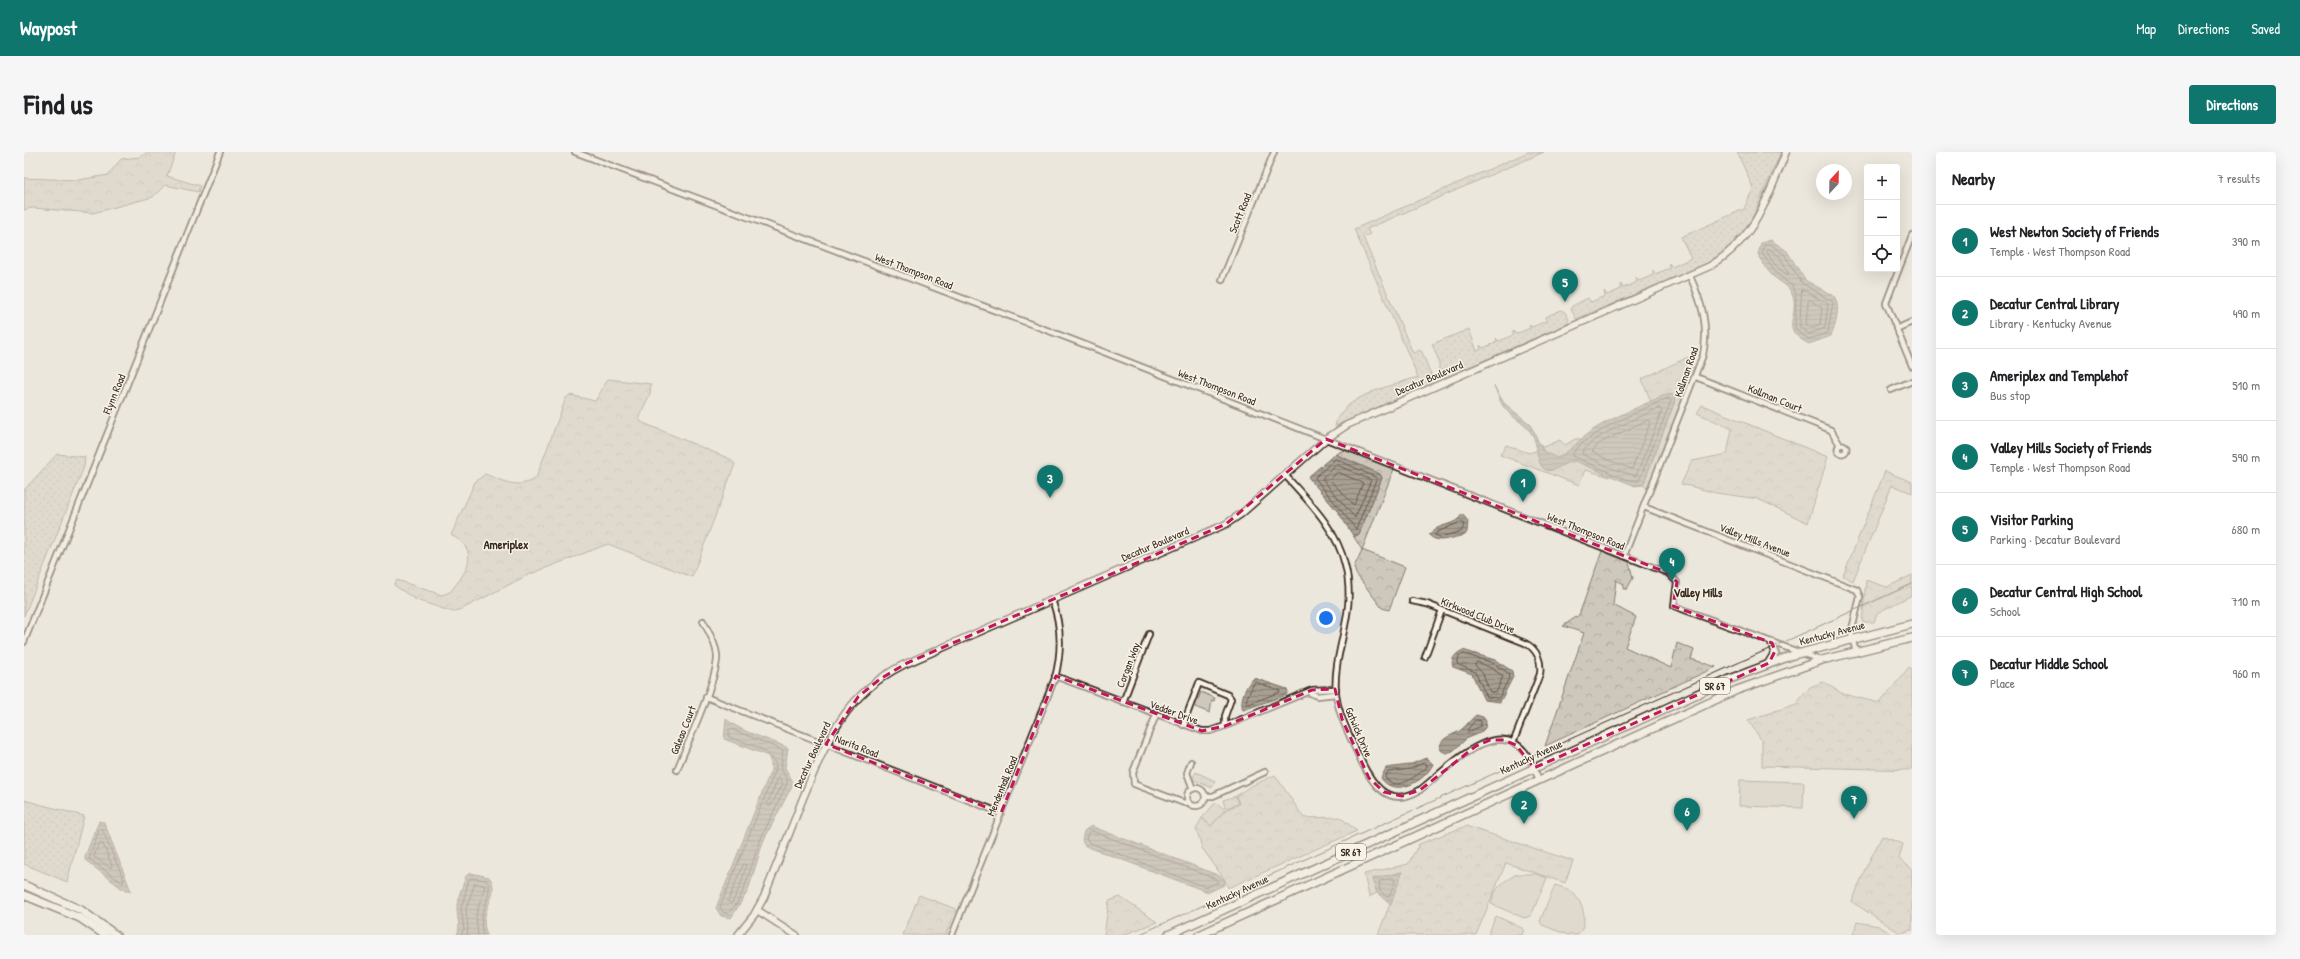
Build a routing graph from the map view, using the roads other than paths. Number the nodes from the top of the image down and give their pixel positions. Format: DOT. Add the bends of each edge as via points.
graph roads {
  1 [pos="220,152"];
  2 [pos="575,152"];
  3 [pos="1274,152"];
  4 [pos="1786,152"];
  5 [pos="1912,235"];
  6 [pos="1910,243"];
  7 [pos="1690,276"];
  8 [pos="1222,280"];
  9 [pos="1912,322"];
  10 [pos="1896,330"];
  11 [pos="1912,366"];
  12 [pos="1696,377"];
  13 [pos="1912,381"];
  14 [pos="1891,390"];
  15 [pos="1326,439"];
  16 [pos="1840,445"];
  17 [pos="1285,475"];
  18 [pos="1644,507"];
  19 [pos="1624,556"];
  20 [pos="1052,600"];
  21 [pos="1412,601"];
  22 [pos="1442,610"];
  23 [pos="703,621"];
  24 [pos="1912,624"];
  25 [pos="1149,634"];
  26 [pos="1912,638"];
  27 [pos="1853,639"];
  28 [pos="24,642"];
  29 [pos="1772,643"];
  30 [pos="1856,652"];
  31 [pos="1801,653"];
  32 [pos="1425,657"];
  33 [pos="1822,660"];
  34 [pos="1769,663"];
  35 [pos="1055,676"];
  36 [pos="1336,692"];
  37 [pos="706,697"];
  38 [pos="1123,702"];
  39 [pos="1156,715"];
  40 [pos="1183,725"];
  41 [pos="1225,726"];
  42 [pos="1513,743"];
  43 [pos="826,744"];
  44 [pos="1191,762"];
  45 [pos="1534,768"];
  46 [pos="677,770"];
  47 [pos="1265,772"];
  48 [pos="1539,780"];
  49 [pos="1193,789"];
  50 [pos="1206,796"];
  51 [pos="1188,802"];
  52 [pos="1001,813"];
  53 [pos="24,884"];
  54 [pos="24,895"];
  55 [pos="757,910"];
  56 [pos="104,935"];
  57 [pos="116,935"];
  58 [pos="738,935"];
  59 [pos="796,935"];
  60 [pos="952,935"];
  61 [pos="1168,935"];
  62 [pos="1199,935"];
  1 -- 28 [label="street, Flynn Road"];
  2 -- 15 [label="street, West Thompson Road"];
  3 -- 8 [label="street, Scott Road"];
  4 -- 7 [label="street" via="1764,207 1747,235 1721,259"];
  5 -- 6 [label="street"];
  6 -- 10 [label="street" via="1886,302"];
  7 -- 12 [label="street, Kollman Road" via="1700,301 1705,324 1705,349"];
  7 -- 15 [label="street, Decatur Boulevard" via="1358,420"];
  9 -- 10 [label="street"];
  10 -- 11 [label="street"];
  12 -- 16 [label="street, Kollman Court" via="1831,430"];
  12 -- 18 [label="street, Kollman Road"];
  13 -- 14 [label="street"];
  15 -- 17 [label="street, Decatur Boulevard"];
  15 -- 19 [label="street, West Thompson Road"];
  17 -- 20 [label="street, Decatur Boulevard" via="1242,514 1223,526"];
  17 -- 36 [label="street, Gatwick Drive" via="1329,527 1346,565 1349,609 1337,670"];
  18 -- 19 [label="street, Kollman Road"];
  18 -- 27 [label="street, Valley Mills Avenue" via="1859,592 1860,597 1851,629"];
  19 -- 29 [label="street, West Thompson Road" via="1668,573 1675,579 1677,587 1674,606"];
  20 -- 35 [label="street, Mendenhall Road" via="1059,622 1061,641"];
  20 -- 43 [label="street, Decatur Boulevard" via="890,672 870,686 850,706"];
  21 -- 22 [label="street, Kirkwood Club Drive"];
  22 -- 32 [label="street"];
  22 -- 42 [label="street, Kirkwood Club Drive" via="1525,643 1535,652 1540,663 1540,674"];
  23 -- 37 [label="street, Galeao Court" via="717,656"];
  24 -- 27 [label="main road, Kentucky Avenue / SR 67"];
  25 -- 38 [label="street, Corgan Way"];
  26 -- 30 [label="main road, SR 67"];
  27 -- 30 [label="street"];
  27 -- 31 [label="main road, Kentucky Avenue / SR 67"];
  29 -- 31 [label="street, West Thompson Road"];
  29 -- 34 [label="main road" via="1775,653"];
  30 -- 33 [label="main road, SR 67"];
  31 -- 33 [label="street, West Thompson Road"];
  31 -- 34 [label="main road, Kentucky Avenue / SR 67"];
  33 -- 48 [label="main road, SR 67" via="1737,690"];
  34 -- 45 [label="main road, Kentucky Avenue / SR 67"];
  35 -- 38 [label="street, Vedder Drive"];
  35 -- 52 [label="street, Mendenhall Road"];
  36 -- 41 [label="street, Vedder Drive" via="1317,696 1310,693"];
  36 -- 42 [label="street, Gatwick Drive" via="1342,719 1370,778 1378,788 1392,795 1402,796 1418,791 1482,742 1499,740"];
  37 -- 43 [label="street, Narita Road"];
  37 -- 46 [label="street, Galeao Court"];
  38 -- 39 [label="street, Vedder Drive"];
  39 -- 40 [label="street, Vedder Drive"];
  39 -- 51 [label="street" via="1133,772 1134,784 1184,803"];
  40 -- 41 [label="street, Vedder Drive" via="1202,731"];
  40 -- 41 [label="street" via="1198,683 1228,695 1231,699"];
  42 -- 45 [label="street" via="1524,752"];
  43 -- 52 [label="street, Narita Road"];
  43 -- 55 [label="street, Decatur Boulevard"];
  44 -- 49 [label="street" via="1187,773"];
  45 -- 48 [label="street"];
  45 -- 61 [label="main road, Kentucky Avenue / SR 67"];
  47 -- 50 [label="street" via="1212,796"];
  48 -- 62 [label="main road, SR 67"];
  49 -- 50 [label="street" via="1201,789"];
  49 -- 51 [label="street" via="1187,796"];
  50 -- 51 [label="street" via="1201,806"];
  52 -- 60 [label="street, Mendenhall Road"];
  53 -- 57 [label="main road" via="81,910"];
  54 -- 56 [label="main road" via="80,918"];
  55 -- 58 [label="street, Decatur Boulevard"];
  55 -- 59 [label="street"];
}
